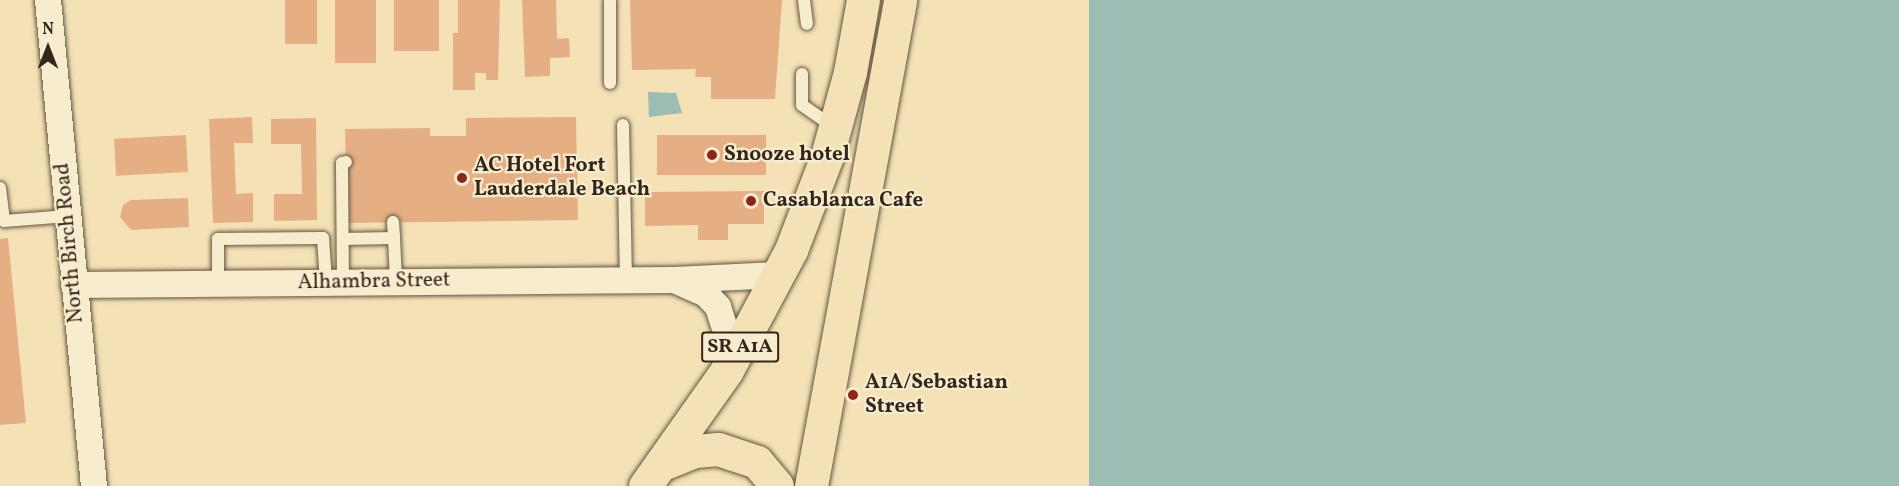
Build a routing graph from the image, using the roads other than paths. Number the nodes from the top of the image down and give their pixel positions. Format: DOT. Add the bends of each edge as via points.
graph roads {
  1 [pos="48,0"];
  2 [pos="610,0"];
  3 [pos="804,0"];
  4 [pos="863,0"];
  5 [pos="900,0"];
  6 [pos="807,24"];
  7 [pos="802,74"];
  8 [pos="610,83"];
  9 [pos="623,125"];
  10 [pos="835,127"];
  11 [pos="346,162"];
  12 [pos="0,188"];
  13 [pos="68,216"];
  14 [pos="393,222"];
  15 [pos="394,238"];
  16 [pos="343,239"];
  17 [pos="778,275"];
  18 [pos="626,279"];
  19 [pos="674,280"];
  20 [pos="335,282"];
  21 [pos="396,282"];
  22 [pos="218,283"];
  23 [pos="74,285"];
  24 [pos="727,370"];
  25 [pos="652,476"];
  26 [pos="94,486"];
  27 [pos="777,486"];
  28 [pos="811,486"];
  1 -- 13 [label="street, North Birch Road"];
  2 -- 8 [label="lane"];
  3 -- 6 [label="lane"];
  4 -- 10 [label="main road, SR A1A"];
  5 -- 28 [label="main road"];
  7 -- 10 [label="lane" via="802,105"];
  9 -- 18 [label="lane"];
  10 -- 17 [label="main road, SR A1A" via="813,195"];
  11 -- 16 [label="lane" via="342,163"];
  12 -- 13 [label="lane" via="4,221"];
  13 -- 23 [label="street, North Birch Road"];
  14 -- 15 [label="lane"];
  15 -- 16 [label="lane"];
  15 -- 21 [label="lane"];
  16 -- 20 [label="lane"];
  17 -- 19 [label="street, Alhambra Street"];
  17 -- 24 [label="main road, SR A1A"];
  18 -- 19 [label="street, Alhambra Street"];
  18 -- 21 [label="street, Alhambra Street"];
  19 -- 24 [label="street, Alhambra Street" via="699,290 717,307 728,338"];
  20 -- 21 [label="street, Alhambra Street"];
  20 -- 22 [label="street, Alhambra Street"];
  20 -- 22 [label="lane" via="323,238 300,238 218,239"];
  22 -- 23 [label="street, Alhambra Street"];
  23 -- 26 [label="street, North Birch Road"];
  24 -- 25 [label="main road, SR A1A"];
  25 -- 27 [label="main road" via="695,452 718,449 757,462"];
}
